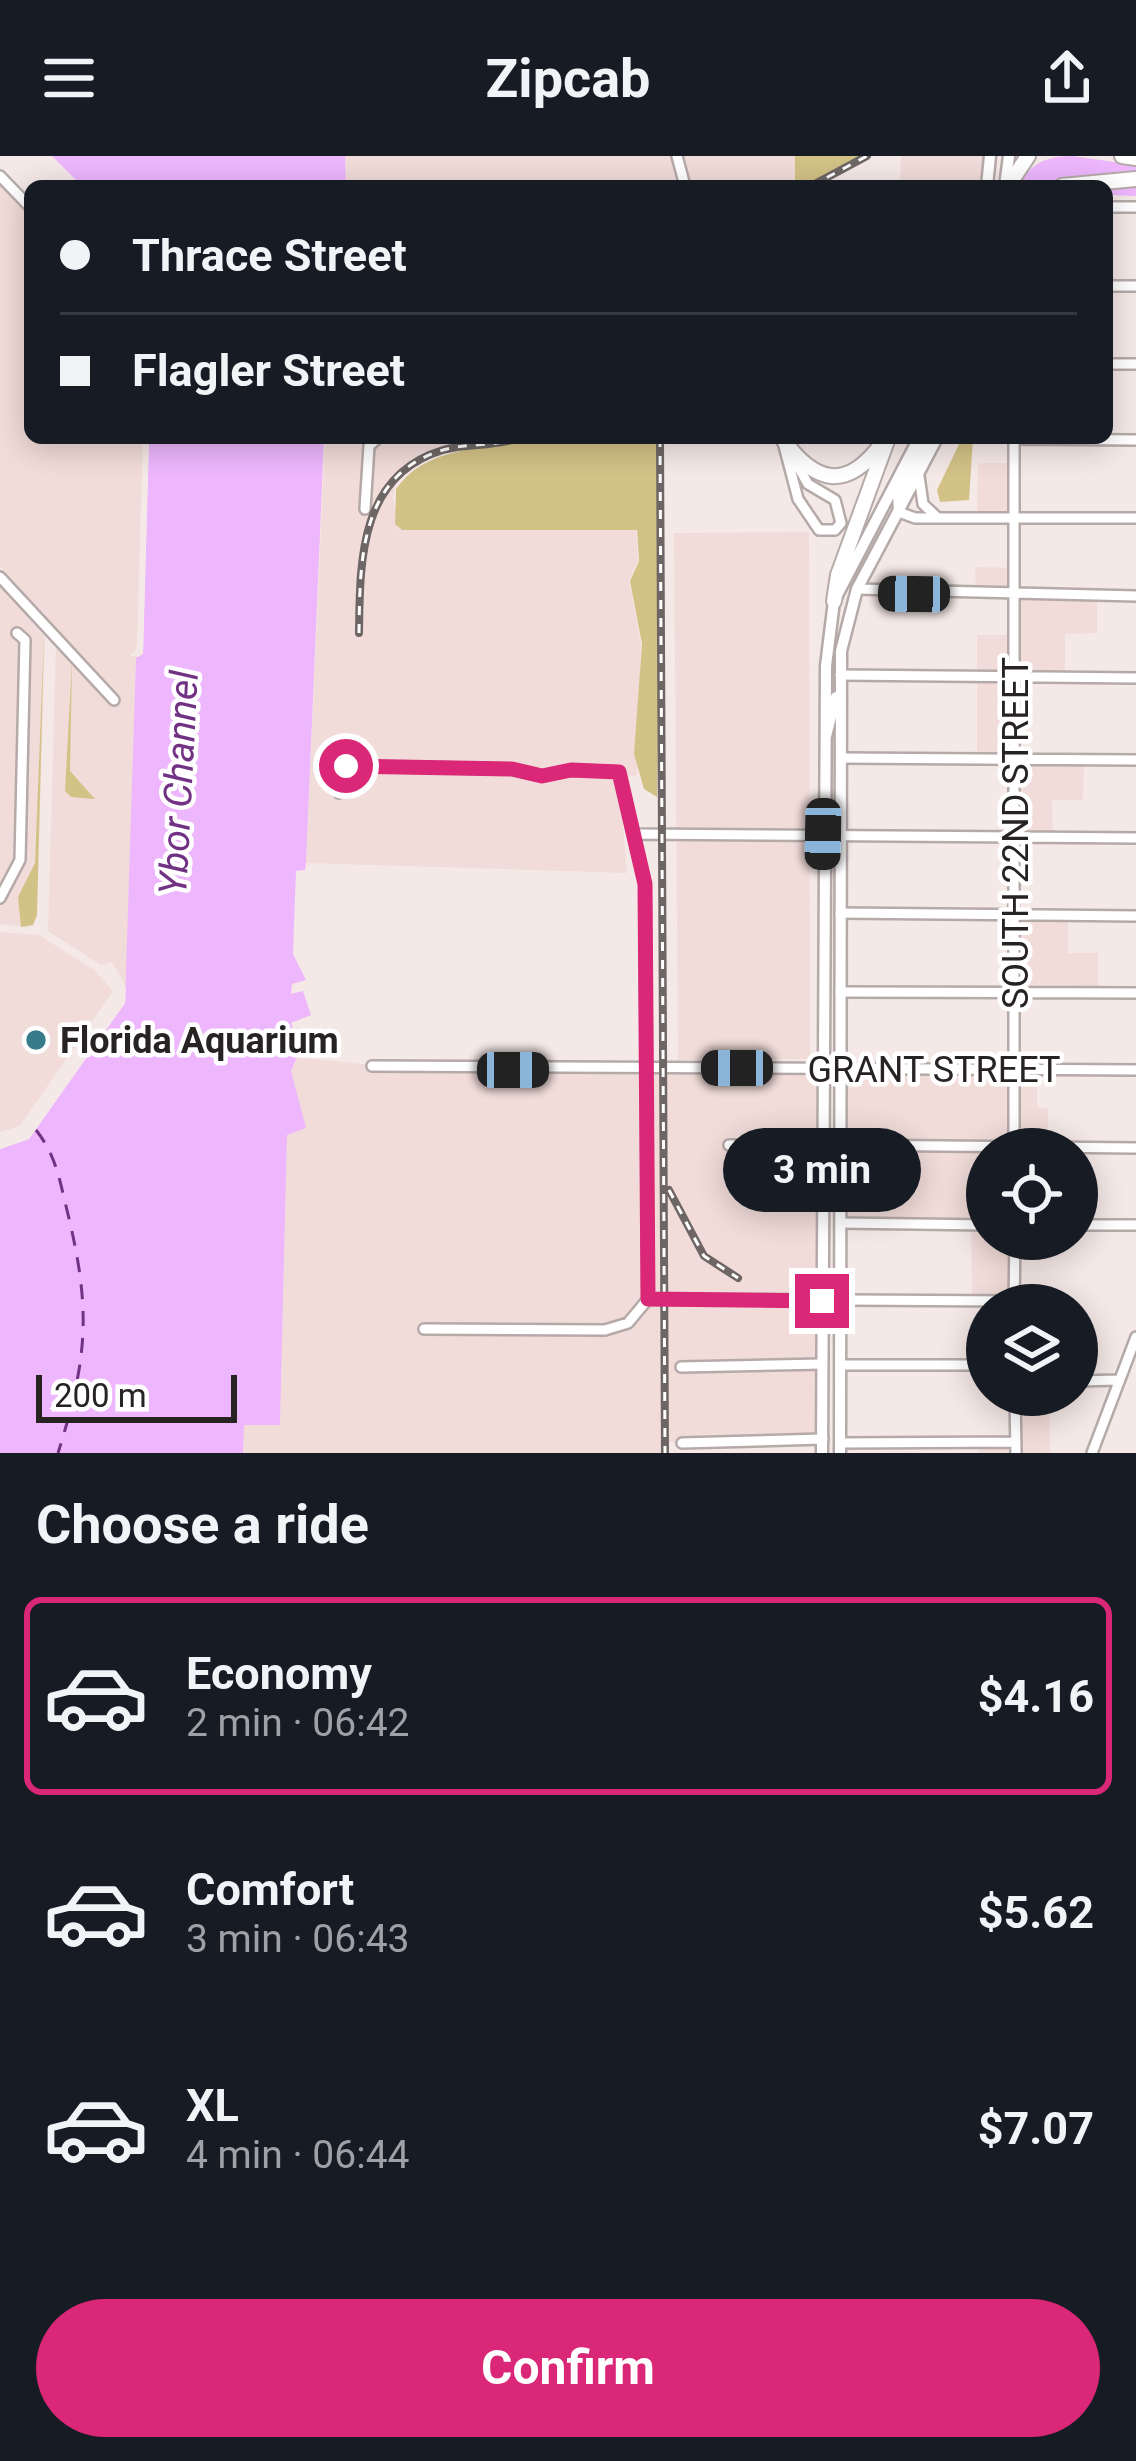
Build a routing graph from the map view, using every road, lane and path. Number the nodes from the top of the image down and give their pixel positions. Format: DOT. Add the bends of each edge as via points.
graph roads {
  1 [pos="1122,156"];
  2 [pos="1136,158"];
  3 [pos="0,176"];
  4 [pos="24,200"];
  5 [pos="371,444"];
  6 [pos="784,444"];
  7 [pos="785,444"];
  8 [pos="787,444"];
  9 [pos="882,444"];
  10 [pos="885,444"];
  11 [pos="920,444"];
  12 [pos="920,444"];
  13 [pos="934,444"];
  14 [pos="1014,444"];
  15 [pos="919,476"];
  16 [pos="365,509"];
  17 [pos="899,512"];
  18 [pos="1013,517"];
  19 [pos="938,518"];
  20 [pos="1136,518"];
  21 [pos="0,578"];
  22 [pos="857,590"];
  23 [pos="1016,596"];
  24 [pos="1136,596"];
  25 [pos="834,601"];
  26 [pos="17,633"];
  27 [pos="839,676"];
  28 [pos="1015,677"];
  29 [pos="1136,678"];
  30 [pos="838,694"];
  31 [pos="114,700"];
  32 [pos="823,738"];
  33 [pos="841,758"];
  34 [pos="1016,760"];
  35 [pos="1136,760"];
  36 [pos="339,793"];
  37 [pos="638,834"];
  38 [pos="823,834"];
  39 [pos="843,834"];
  40 [pos="1015,837"];
  41 [pos="1136,838"];
  42 [pos="0,898"];
  43 [pos="840,914"];
  44 [pos="1015,915"];
  45 [pos="1136,916"];
  46 [pos="840,992"];
  47 [pos="1015,992"];
  48 [pos="1136,993"];
  49 [pos="372,1066"];
  50 [pos="822,1068"];
  51 [pos="1014,1068"];
  52 [pos="648,1069"];
  53 [pos="839,1069"];
  54 [pos="1136,1070"];
  55 [pos="1014,1128"];
  56 [pos="729,1145"];
  57 [pos="821,1145"];
  58 [pos="840,1145"];
  59 [pos="966,1147"];
  60 [pos="1098,1148"];
  61 [pos="1136,1148"];
  62 [pos="841,1223"];
  63 [pos="966,1225"];
  64 [pos="1098,1225"];
  65 [pos="1136,1226"];
  66 [pos="648,1299"];
  67 [pos="822,1301"];
  68 [pos="841,1301"];
  69 [pos="966,1302"];
  70 [pos="424,1329"];
  71 [pos="1136,1337"];
  72 [pos="822,1364"];
  73 [pos="841,1365"];
  74 [pos="966,1365"];
  75 [pos="681,1367"];
  76 [pos="1098,1381"];
  77 [pos="1120,1381"];
  78 [pos="1015,1416"];
  79 [pos="823,1439"];
  80 [pos="682,1443"];
  81 [pos="1016,1447"];
  82 [pos="840,1448"];
  83 [pos="822,1453"];
  84 [pos="1092,1453"];
  1 -- 2 [label="highway"];
  3 -- 4 [label="street"];
  5 -- 16 [label="street"];
  6 -- 7 [label="street" via="808,517 819,530 835,530 835,500 808,484"];
  8 -- 9 [label="highway" via="808,469 834,476 860,468"];
  10 -- 25 [label="highway"];
  11 -- 25 [label="main road"];
  12 -- 17 [label="main road" via="898,495"];
  13 -- 15 [label="main road"];
  14 -- 18 [label="street, SOUTH 22ND STREET"];
  15 -- 17 [label="main road"];
  15 -- 19 [label="street" via="923,504"];
  17 -- 19 [label="street"];
  17 -- 22 [label="main road"];
  18 -- 19 [label="street"];
  18 -- 20 [label="street"];
  18 -- 23 [label="street, SOUTH 22ND STREET"];
  21 -- 31 [label="street"];
  22 -- 23 [label="street"];
  22 -- 27 [label="main road"];
  23 -- 24 [label="street"];
  23 -- 28 [label="street, SOUTH 22ND STREET"];
  25 -- 32 [label="main road"];
  26 -- 42 [label="street" via="25,640 26,693 20,860"];
  27 -- 28 [label="street"];
  27 -- 30 [label="main road"];
  28 -- 29 [label="street"];
  28 -- 34 [label="street, SOUTH 22ND STREET"];
  30 -- 32 [label="main road"];
  30 -- 33 [label="main road"];
  32 -- 38 [label="main road"];
  33 -- 34 [label="street"];
  33 -- 39 [label="main road"];
  34 -- 35 [label="street"];
  34 -- 40 [label="street, SOUTH 22ND STREET"];
  36 -- 37 [label="street" via="346,766 619,772"];
  37 -- 38 [label="street"];
  37 -- 52 [label="street"];
  38 -- 39 [label="street"];
  38 -- 50 [label="main road"];
  39 -- 40 [label="street"];
  39 -- 43 [label="main road"];
  40 -- 41 [label="street"];
  40 -- 44 [label="street, SOUTH 22ND STREET"];
  43 -- 44 [label="street"];
  43 -- 46 [label="main road"];
  44 -- 45 [label="street"];
  44 -- 47 [label="street, SOUTH 22ND STREET"];
  46 -- 47 [label="street"];
  46 -- 53 [label="main road"];
  47 -- 48 [label="street"];
  47 -- 51 [label="street, SOUTH 22ND STREET"];
  49 -- 52 [label="street, GRANT STREET"];
  50 -- 52 [label="street, GRANT STREET"];
  50 -- 53 [label="street, GRANT STREET"];
  50 -- 57 [label="main road"];
  51 -- 53 [label="street, GRANT STREET"];
  51 -- 54 [label="street, GRANT STREET"];
  51 -- 55 [label="street, SOUTH 22ND STREET"];
  52 -- 66 [label="street"];
  53 -- 58 [label="main road"];
  56 -- 57 [label="street"];
  57 -- 67 [label="main road"];
  58 -- 59 [label="street"];
  58 -- 62 [label="main road"];
  60 -- 61 [label="street"];
  62 -- 63 [label="street"];
  62 -- 68 [label="main road"];
  64 -- 65 [label="street"];
  66 -- 67 [label="street"];
  66 -- 70 [label="street" via="628,1322 605,1330"];
  67 -- 68 [label="street"];
  67 -- 72 [label="main road"];
  68 -- 69 [label="street"];
  68 -- 73 [label="main road"];
  71 -- 77 [label="street"];
  72 -- 75 [label="street"];
  72 -- 79 [label="main road"];
  73 -- 74 [label="street"];
  73 -- 82 [label="main road"];
  76 -- 77 [label="street"];
  77 -- 84 [label="street"];
  78 -- 81 [label="street"];
  79 -- 80 [label="street"];
  79 -- 83 [label="main road"];
  81 -- 82 [label="street"];
}
